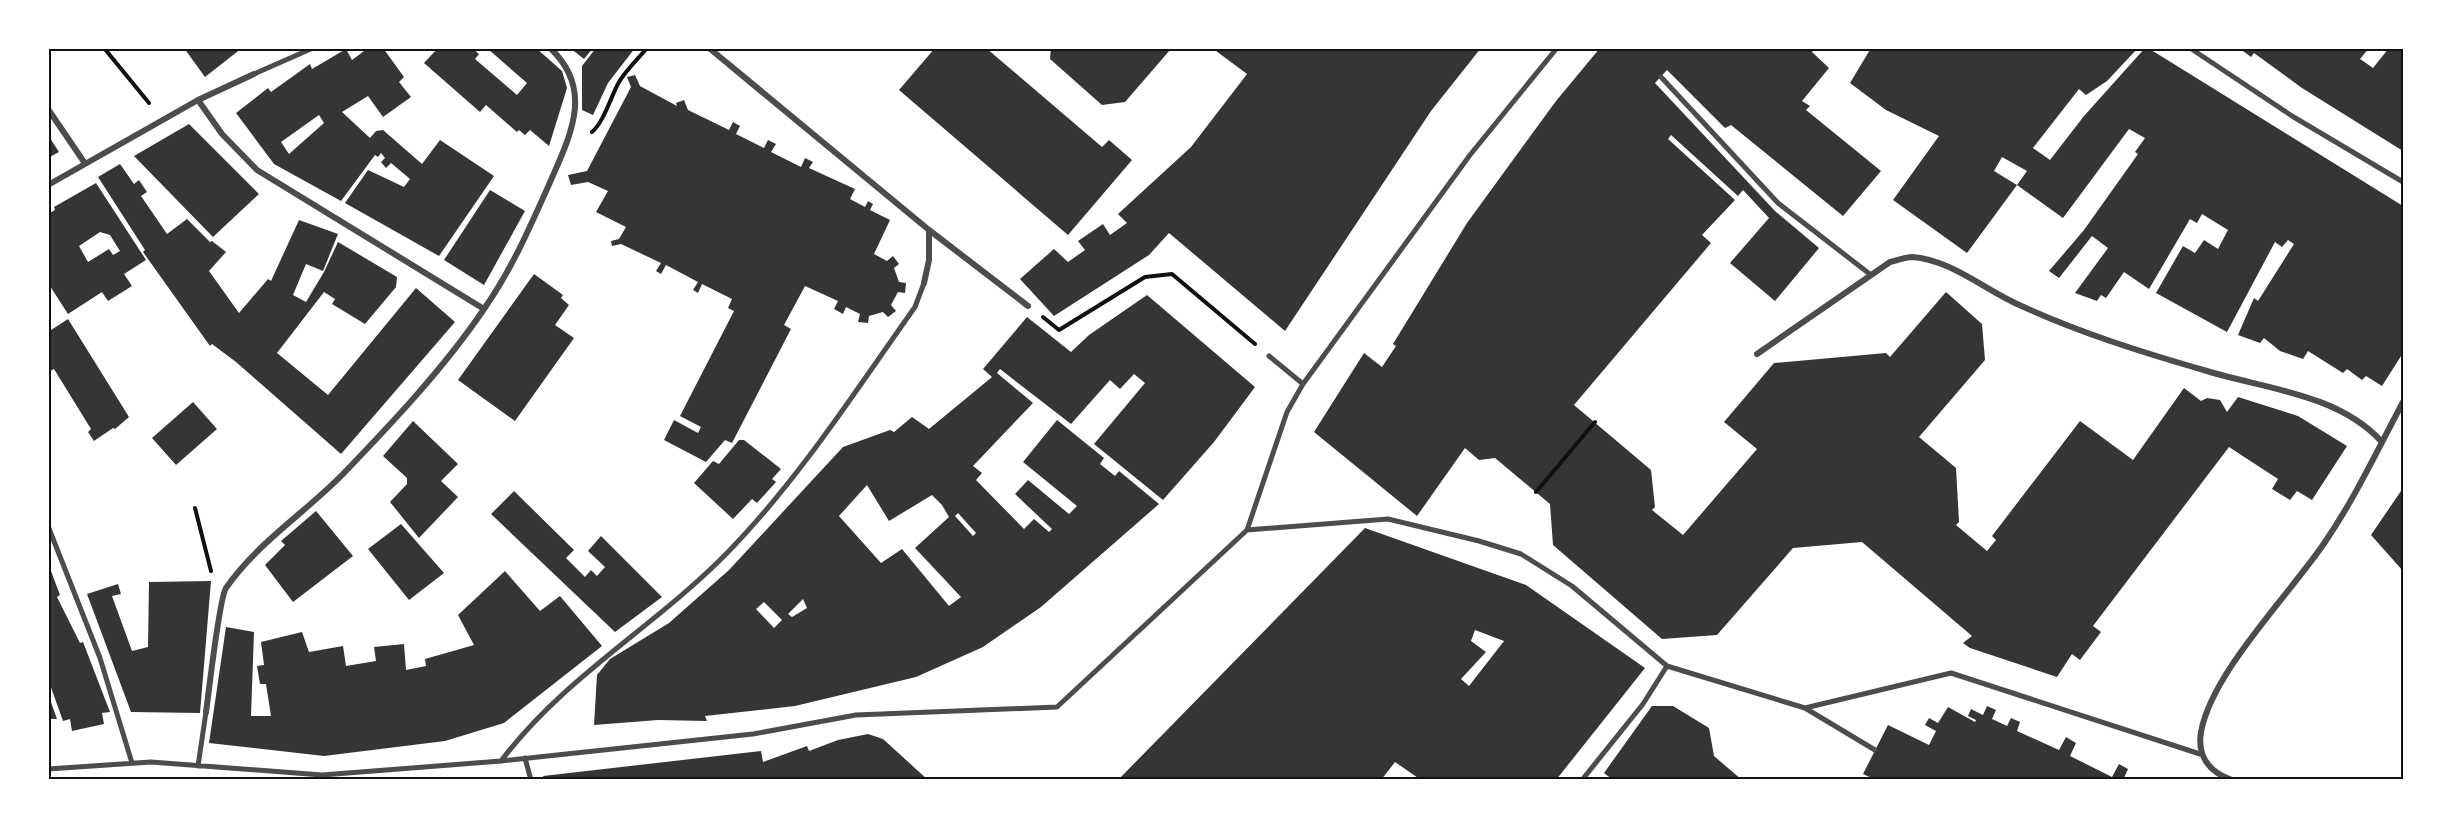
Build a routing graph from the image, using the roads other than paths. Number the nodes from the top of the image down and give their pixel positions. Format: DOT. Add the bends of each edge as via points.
graph roads {
  1 [pos="313,48"];
  2 [pos="550,48"];
  3 [pos="709,48"];
  4 [pos="1557,48"];
  5 [pos="2190,48"];
  6 [pos="254,74"];
  7 [pos="1661,77"];
  8 [pos="198,100"];
  9 [pos="48,109"];
  10 [pos="84,162"];
  11 [pos="2403,182"];
  12 [pos="48,185"];
  13 [pos="929,230"];
  14 [pos="1870,276"];
  15 [pos="924,283"];
  16 [pos="1028,306"];
  17 [pos="484,309"];
  18 [pos="1757,354"];
  19 [pos="1269,356"];
  20 [pos="1303,384"];
  21 [pos="2403,402"];
  22 [pos="2381,441"];
  23 [pos="48,526"];
  24 [pos="1247,530"];
  25 [pos="1666,666"];
  26 [pos="1806,708"];
  27 [pos="206,712"];
  28 [pos="1875,750"];
  29 [pos="2200,754"];
  30 [pos="525,758"];
  31 [pos="501,761"];
  32 [pos="132,763"];
  33 [pos="198,765"];
  34 [pos="48,769"];
  35 [pos="322,778"];
  36 [pos="531,780"];
  37 [pos="1582,780"];
  38 [pos="2232,780"];
  1 -- 6 [label="street"];
  2 -- 17 [label="street" via="568,66 574,82 575,120 521,248"];
  3 -- 13 [label="street"];
  4 -- 20 [label="street" via="1470,155"];
  5 -- 11 [label="street" via="2292,116"];
  6 -- 8 [label="street"];
  7 -- 14 [label="street" via="1778,203"];
  8 -- 10 [label="street"];
  8 -- 17 [label="street" via="222,134 256,170"];
  9 -- 10 [label="street"];
  10 -- 12 [label="street"];
  13 -- 15 [label="street"];
  13 -- 16 [label="street"];
  14 -- 18 [label="street"];
  14 -- 22 [label="street" via="1890,262 1910,257 1939,263 2007,299 2090,335 2334,406 2367,426"];
  15 -- 31 [label="street" via="915,307 783,491 711,567 538,716"];
  17 -- 27 [label="street" via="424,386 342,475 249,560 225,590"];
  19 -- 20 [label="street"];
  20 -- 24 [label="street" via="1287,412"];
  21 -- 22 [label="street"];
  22 -- 29 [label="street" via="2370,468 2325,542 2224,678 2201,732"];
  23 -- 32 [label="street" via="100,658"];
  24 -- 25 [label="street" via="1388,519 1521,554 1572,586"];
  24 -- 30 [label="street" via="1057,707 856,715 753,734"];
  25 -- 26 [label="street"];
  25 -- 37 [label="street" via="1643,704"];
  26 -- 28 [label="street"];
  26 -- 29 [label="street" via="1951,673"];
  27 -- 33 [label="street"];
  29 -- 38 [label="street" via="2221,776"];
  30 -- 31 [label="street"];
  30 -- 36 [label="street"];
  31 -- 35 [label="street"];
  32 -- 33 [label="street"];
  32 -- 34 [label="street"];
  33 -- 35 [label="street"];
}
